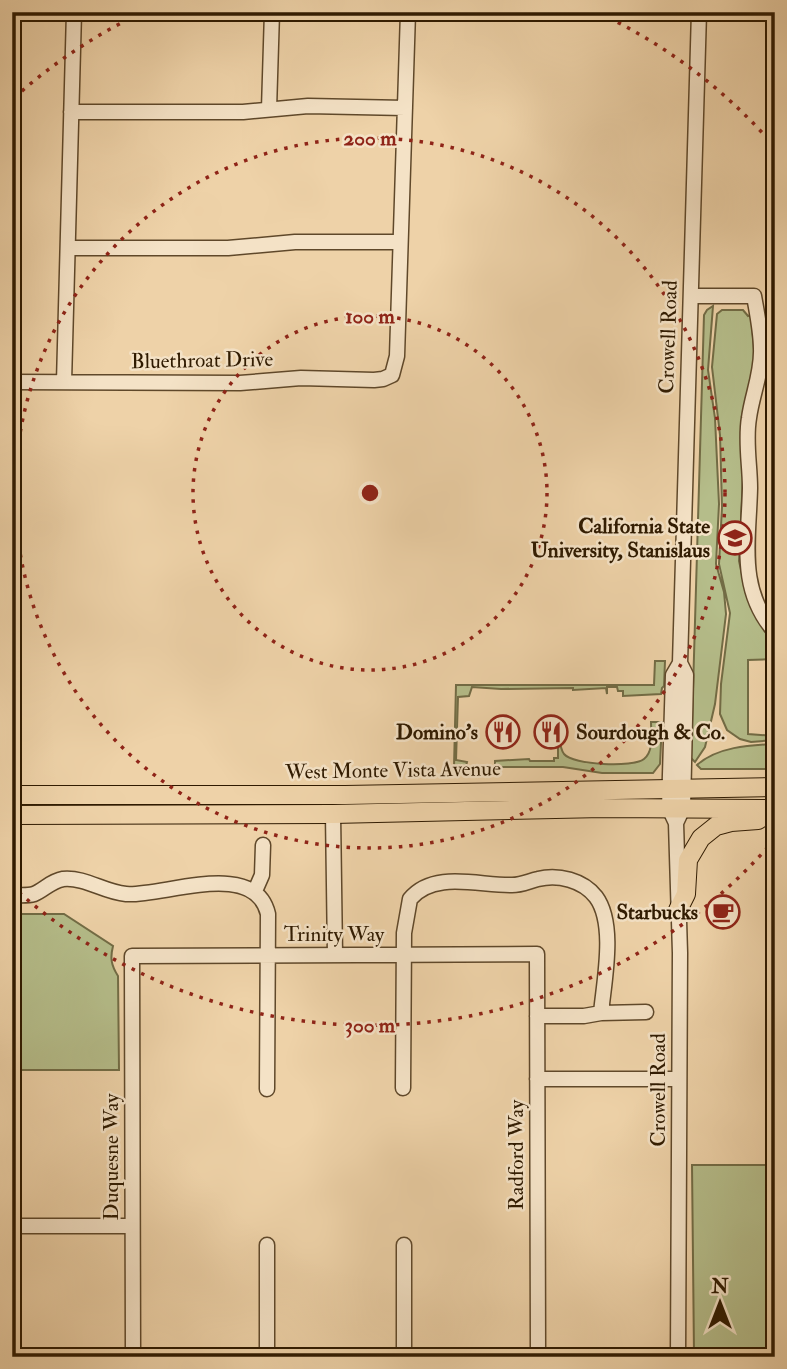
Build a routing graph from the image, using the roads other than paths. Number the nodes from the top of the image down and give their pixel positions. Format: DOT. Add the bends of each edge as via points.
graph roads {
  1 [pos="74,12"];
  2 [pos="272,12"];
  3 [pos="408,12"];
  4 [pos="699,12"];
  5 [pos="405,108"];
  6 [pos="269,109"];
  7 [pos="71,112"];
  8 [pos="400,242"];
  9 [pos="68,248"];
  10 [pos="691,296"];
  11 [pos="12,382"];
  12 [pos="64,382"];
  13 [pos="775,632"];
  14 [pos="775,786"];
  15 [pos="677,789"];
  16 [pos="12,794"];
  17 [pos="774,809"];
  18 [pos="676,813"];
  19 [pos="333,814"];
  20 [pos="12,816"];
  21 [pos="263,845"];
  22 [pos="255,891"];
  23 [pos="12,895"];
  24 [pos="678,910"];
  25 [pos="403,954"];
  26 [pos="537,954"];
  27 [pos="335,955"];
  28 [pos="132,956"];
  29 [pos="268,956"];
  30 [pos="646,1012"];
  31 [pos="601,1013"];
  32 [pos="537,1016"];
  33 [pos="537,1079"];
  34 [pos="679,1079"];
  35 [pos="403,1088"];
  36 [pos="267,1089"];
  37 [pos="12,1226"];
  38 [pos="132,1226"];
  39 [pos="267,1245"];
  40 [pos="404,1245"];
  41 [pos="133,1357"];
  42 [pos="267,1357"];
  43 [pos="404,1357"];
  44 [pos="538,1357"];
  45 [pos="678,1357"];
  1 -- 7 [label="street"];
  2 -- 6 [label="street"];
  3 -- 5 [label="street"];
  4 -- 10 [label="street, Crowell Road"];
  5 -- 6 [label="street"];
  5 -- 8 [label="street"];
  6 -- 7 [label="street"];
  7 -- 9 [label="street"];
  8 -- 9 [label="street"];
  8 -- 12 [label="street, Bluethroat Drive" via="397,356 391,374 383,379"];
  9 -- 12 [label="street"];
  10 -- 13 [label="street" via="754,296 761,349 748,423 746,558 750,590"];
  10 -- 15 [label="street, Crowell Road" via="680,663 686,675"];
  11 -- 12 [label="street, Bluethroat Drive"];
  14 -- 15 [label="main road, West Monte Vista Avenue"];
  15 -- 16 [label="main road, West Monte Vista Avenue" via="345,795"];
  15 -- 18 [label="street, Crowell Road"];
  17 -- 18 [label="main road, West Monte Vista Avenue"];
  17 -- 24 [label="main road" via="758,820 716,826 701,838 690,855 686,894"];
  18 -- 19 [label="main road, West Monte Vista Avenue"];
  18 -- 24 [label="street, Crowell Road"];
  19 -- 20 [label="main road, West Monte Vista Avenue"];
  19 -- 27 [label="street"];
  21 -- 22 [label="street" via="262,876"];
  22 -- 23 [label="street" via="209,883 126,894 86,880 61,879 36,893"];
  22 -- 29 [label="street" via="268,914"];
  24 -- 34 [label="street, Crowell Road"];
  25 -- 26 [label="street, Trinity Way"];
  25 -- 27 [label="street, Trinity Way"];
  25 -- 31 [label="street" via="410,899 422,888 447,882 512,885 548,878 576,881 596,897 606,924"];
  25 -- 35 [label="street"];
  26 -- 32 [label="street, Radford Way"];
  27 -- 29 [label="street, Trinity Way"];
  28 -- 29 [label="street, Trinity Way"];
  28 -- 38 [label="street, Duquesne Way"];
  29 -- 36 [label="street"];
  30 -- 31 [label="street"];
  31 -- 32 [label="street"];
  32 -- 33 [label="street, Radford Way"];
  33 -- 34 [label="street"];
  33 -- 44 [label="street, Radford Way"];
  34 -- 45 [label="street, Crowell Road"];
  37 -- 38 [label="street"];
  38 -- 41 [label="street, Duquesne Way"];
  39 -- 42 [label="street"];
  40 -- 43 [label="street"];
}
